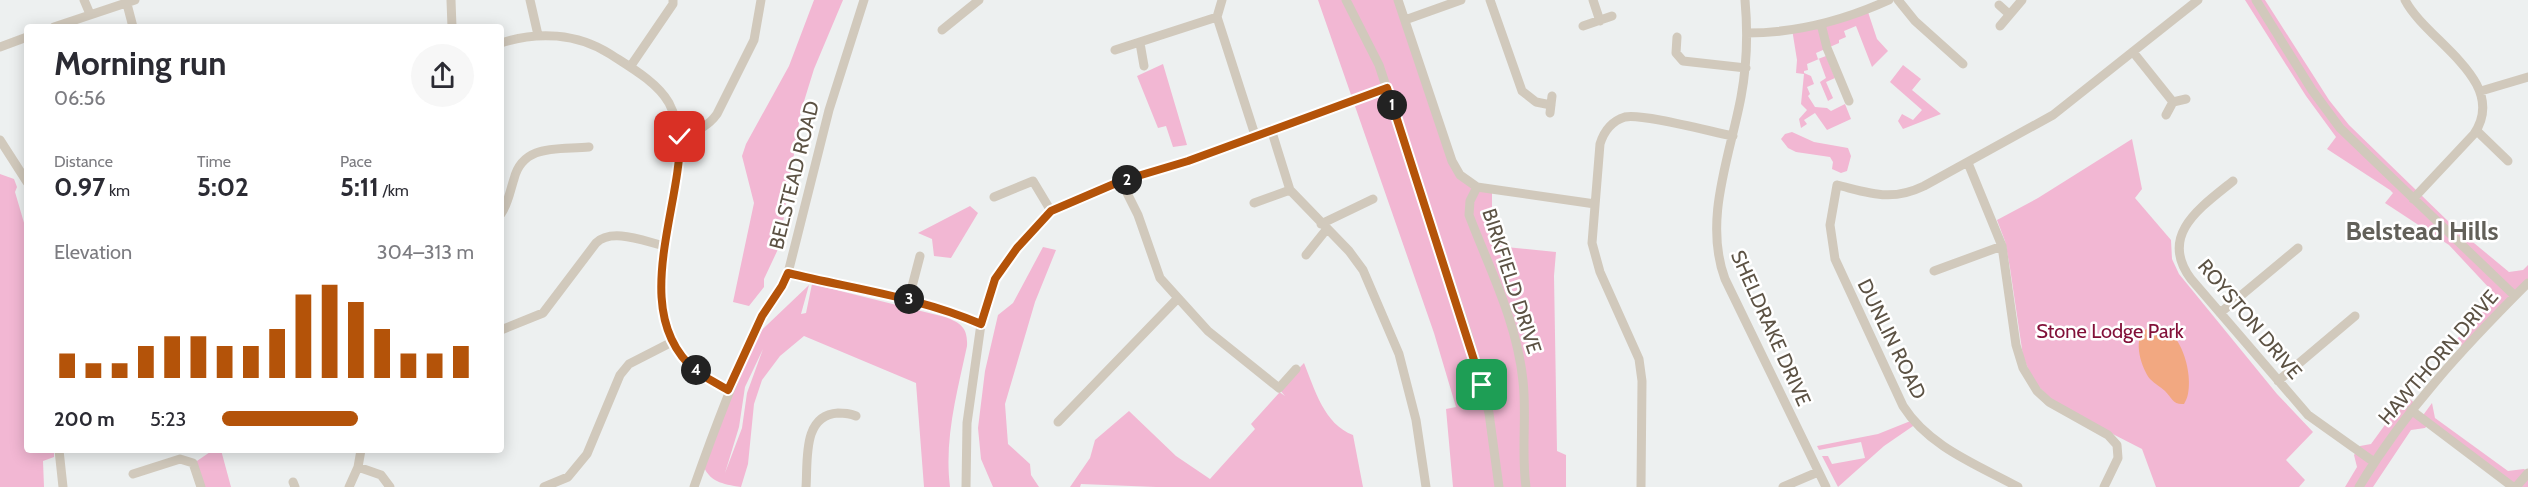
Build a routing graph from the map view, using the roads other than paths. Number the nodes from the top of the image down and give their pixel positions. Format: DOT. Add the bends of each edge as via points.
graph roads {
  1 [pos="84,0"];
  2 [pos="451,0"];
  3 [pos="530,0"];
  4 [pos="673,0"];
  5 [pos="761,0"];
  6 [pos="864,0"];
  7 [pos="979,0"];
  8 [pos="1222,0"];
  9 [pos="1346,0"];
  10 [pos="1398,0"];
  11 [pos="1461,0"];
  12 [pos="1490,0"];
  13 [pos="1593,0"];
  14 [pos="1745,0"];
  15 [pos="1889,0"];
  16 [pos="1898,0"];
  17 [pos="2022,0"];
  18 [pos="2198,0"];
  19 [pos="2256,0"];
  20 [pos="2405,0"];
  21 [pos="131,2"];
  22 [pos="1999,5"];
  23 [pos="90,14"];
  24 [pos="2009,14"];
  25 [pos="1612,16"];
  26 [pos="1217,17"];
  27 [pos="1405,20"];
  28 [pos="1600,21"];
  29 [pos="62,24"];
  30 [pos="133,24"];
  31 [pos="452,24"];
  32 [pos="1821,24"];
  33 [pos="1583,26"];
  34 [pos="2000,26"];
  35 [pos="942,30"];
  36 [pos="1747,33"];
  37 [pos="538,35"];
  38 [pos="1677,37"];
  39 [pos="24,38"];
  40 [pos="504,42"];
  41 [pos="1140,43"];
  42 [pos="0,47"];
  43 [pos="1114,50"];
  44 [pos="2133,52"];
  45 [pos="1963,64"];
  46 [pos="1144,66"];
  47 [pos="630,68"];
  48 [pos="1746,68"];
  49 [pos="2528,77"];
  50 [pos="1387,88"];
  51 [pos="2481,91"];
  52 [pos="2186,99"];
  53 [pos="1849,101"];
  54 [pos="2173,102"];
  55 [pos="1551,105"];
  56 [pos="2166,115"];
  57 [pos="1271,129"];
  58 [pos="2476,130"];
  59 [pos="1255,135"];
  60 [pos="1733,136"];
  61 [pos="680,137"];
  62 [pos="0,140"];
  63 [pos="589,147"];
  64 [pos="2508,161"];
  65 [pos="1968,164"];
  66 [pos="24,177"];
  67 [pos="1121,181"];
  68 [pos="2233,181"];
  69 [pos="1477,187"];
  70 [pos="1290,190"];
  71 [pos="994,197"];
  72 [pos="1373,199"];
  73 [pos="2413,199"];
  74 [pos="1254,203"];
  75 [pos="1595,204"];
  76 [pos="504,210"];
  77 [pos="1051,211"];
  78 [pos="1324,227"];
  79 [pos="665,246"];
  80 [pos="2002,246"];
  81 [pos="2298,248"];
  82 [pos="1306,255"];
  83 [pos="921,256"];
  84 [pos="1934,271"];
  85 [pos="788,273"];
  86 [pos="2528,283"];
  87 [pos="2515,296"];
  88 [pos="909,298"];
  89 [pos="1177,299"];
  90 [pos="2220,313"];
  91 [pos="2355,316"];
  92 [pos="981,324"];
  93 [pos="504,329"];
  94 [pos="672,342"];
  95 [pos="1296,369"];
  96 [pos="2278,381"];
  97 [pos="728,390"];
  98 [pos="2411,410"];
  99 [pos="856,416"];
  100 [pos="1058,422"];
  101 [pos="59,453"];
  102 [pos="360,453"];
  103 [pos="2374,462"];
  104 [pos="357,467"];
  105 [pos="1818,472"];
  106 [pos="2528,473"];
  107 [pos="133,474"];
  108 [pos="63,487"];
  109 [pos="201,487"];
  110 [pos="349,487"];
  111 [pos="390,487"];
  112 [pos="544,487"];
  113 [pos="694,487"];
  114 [pos="806,487"];
  115 [pos="966,487"];
  116 [pos="1426,487"];
  117 [pos="1498,487"];
  118 [pos="1526,487"];
  119 [pos="1641,487"];
  120 [pos="1783,487"];
  121 [pos="1826,487"];
  122 [pos="2018,487"];
  123 [pos="2104,487"];
  124 [pos="2359,487"];
  125 [pos="2515,487"];
  1 -- 23 [label="street"];
  2 -- 31 [label="street"];
  3 -- 37 [label="street"];
  4 -- 47 [label="street"];
  5 -- 61 [label="street" via="754,40 717,114 703,128"];
  6 -- 85 [label="street, BELSTEAD ROAD" via="829,110"];
  7 -- 35 [label="street"];
  8 -- 26 [label="street"];
  9 -- 50 [label="street"];
  10 -- 27 [label="street, BIRKFIELD DRIVE"];
  11 -- 27 [label="street"];
  12 -- 55 [label="street" via="1520,87 1532,100"];
  13 -- 28 [label="street"];
  14 -- 36 [label="street, SHELDRAKE DRIVE"];
  15 -- 32 [label="street"];
  16 -- 45 [label="street" via="1915,21"];
  17 -- 24 [label="street"];
  18 -- 44 [label="street"];
  19 -- 73 [label="street" via="2335,121"];
  20 -- 51 [label="street" via="2419,21 2471,74"];
  21 -- 23 [label="street"];
  21 -- 30 [label="street"];
  22 -- 24 [label="street"];
  23 -- 29 [label="street"];
  24 -- 34 [label="street"];
  25 -- 28 [label="street"];
  26 -- 41 [label="street"];
  26 -- 59 [label="street"];
  27 -- 69 [label="street, BIRKFIELD DRIVE" via="1452,161 1460,175"];
  28 -- 33 [label="street"];
  32 -- 36 [label="street"];
  32 -- 53 [label="street"];
  36 -- 48 [label="street, SHELDRAKE DRIVE"];
  37 -- 40 [label="street"];
  37 -- 47 [label="street" via="568,37 599,47"];
  38 -- 48 [label="street" via="1676,53 1683,61"];
  39 -- 42 [label="street"];
  41 -- 43 [label="street"];
  41 -- 46 [label="street"];
  44 -- 54 [label="street"];
  44 -- 65 [label="street" via="2054,115"];
  47 -- 61 [label="street" via="668,101"];
  48 -- 60 [label="street, SHELDRAKE DRIVE"];
  49 -- 51 [label="street"];
  50 -- 57 [label="street"];
  50 -- 117 [label="street" via="1479,375"];
  51 -- 58 [label="street" via="2482,114"];
  52 -- 54 [label="street"];
  54 -- 56 [label="street"];
  57 -- 59 [label="street"];
  57 -- 70 [label="street"];
  58 -- 64 [label="street"];
  58 -- 73 [label="street"];
  59 -- 67 [label="street"];
  60 -- 75 [label="street" via="1634,117 1618,121 1602,139"];
  60 -- 105 [label="street, SHELDRAKE DRIVE" via="1716,215 1717,255"];
  61 -- 79 [label="street"];
  62 -- 66 [label="street"];
  63 -- 76 [label="street" via="538,152 524,158 516,170"];
  65 -- 80 [label="street"];
  65 -- 122 [label="street, DUNLIN ROAD" via="1896,196 1837,185 1830,225 1835,259 1903,406 1917,424 1941,445"];
  67 -- 77 [label="street"];
  67 -- 89 [label="street" via="1138,215 1160,278"];
  68 -- 90 [label="street, ROYSTON DRIVE" via="2190,218 2179,247 2184,270"];
  69 -- 75 [label="street"];
  69 -- 118 [label="street, BIRKFIELD DRIVE" via="1469,215 1506,306 1521,366"];
  70 -- 74 [label="street"];
  70 -- 78 [label="street"];
  71 -- 77 [label="street" via="1033,181"];
  72 -- 78 [label="street"];
  73 -- 87 [label="street"];
  75 -- 119 [label="street" via="1595,258 1636,349 1641,370"];
  77 -- 92 [label="street" via="995,279"];
  78 -- 82 [label="street"];
  78 -- 116 [label="street" via="1363,270 1399,354 1416,420"];
  79 -- 93 [label="street" via="614,235 603,237 543,313"];
  79 -- 94 [label="street" via="661,302"];
  80 -- 84 [label="street"];
  80 -- 123 [label="street" via="2023,368 2049,402 2108,435 2117,445 2118,458"];
  81 -- 90 [label="street"];
  83 -- 88 [label="street"];
  85 -- 88 [label="street"];
  85 -- 97 [label="street, BELSTEAD ROAD" via="762,316"];
  86 -- 87 [label="street, HAWTHORN DRIVE"];
  87 -- 98 [label="street, HAWTHORN DRIVE"];
  88 -- 92 [label="street"];
  89 -- 95 [label="street" via="1208,331 1279,388"];
  89 -- 100 [label="street"];
  90 -- 96 [label="street, ROYSTON DRIVE"];
  91 -- 96 [label="street"];
  92 -- 115 [label="street" via="968,423"];
  94 -- 97 [label="street" via="696,371"];
  94 -- 112 [label="street" via="629,364 620,375 587,454 568,477"];
  96 -- 103 [label="street, ROYSTON DRIVE" via="2316,422"];
  97 -- 113 [label="street, BELSTEAD ROAD"];
  98 -- 103 [label="street, HAWTHORN DRIVE"];
  98 -- 125 [label="street"];
  99 -- 114 [label="street" via="828,414 816,422 810,431"];
  101 -- 108 [label="street"];
  102 -- 104 [label="street"];
  103 -- 124 [label="street, HAWTHORN DRIVE"];
  104 -- 110 [label="street"];
  104 -- 111 [label="street" via="381,476"];
  105 -- 120 [label="street"];
  105 -- 121 [label="street, SHELDRAKE DRIVE"];
  106 -- 125 [label="street"];
  107 -- 109 [label="street" via="180,459 194,463"];
}
